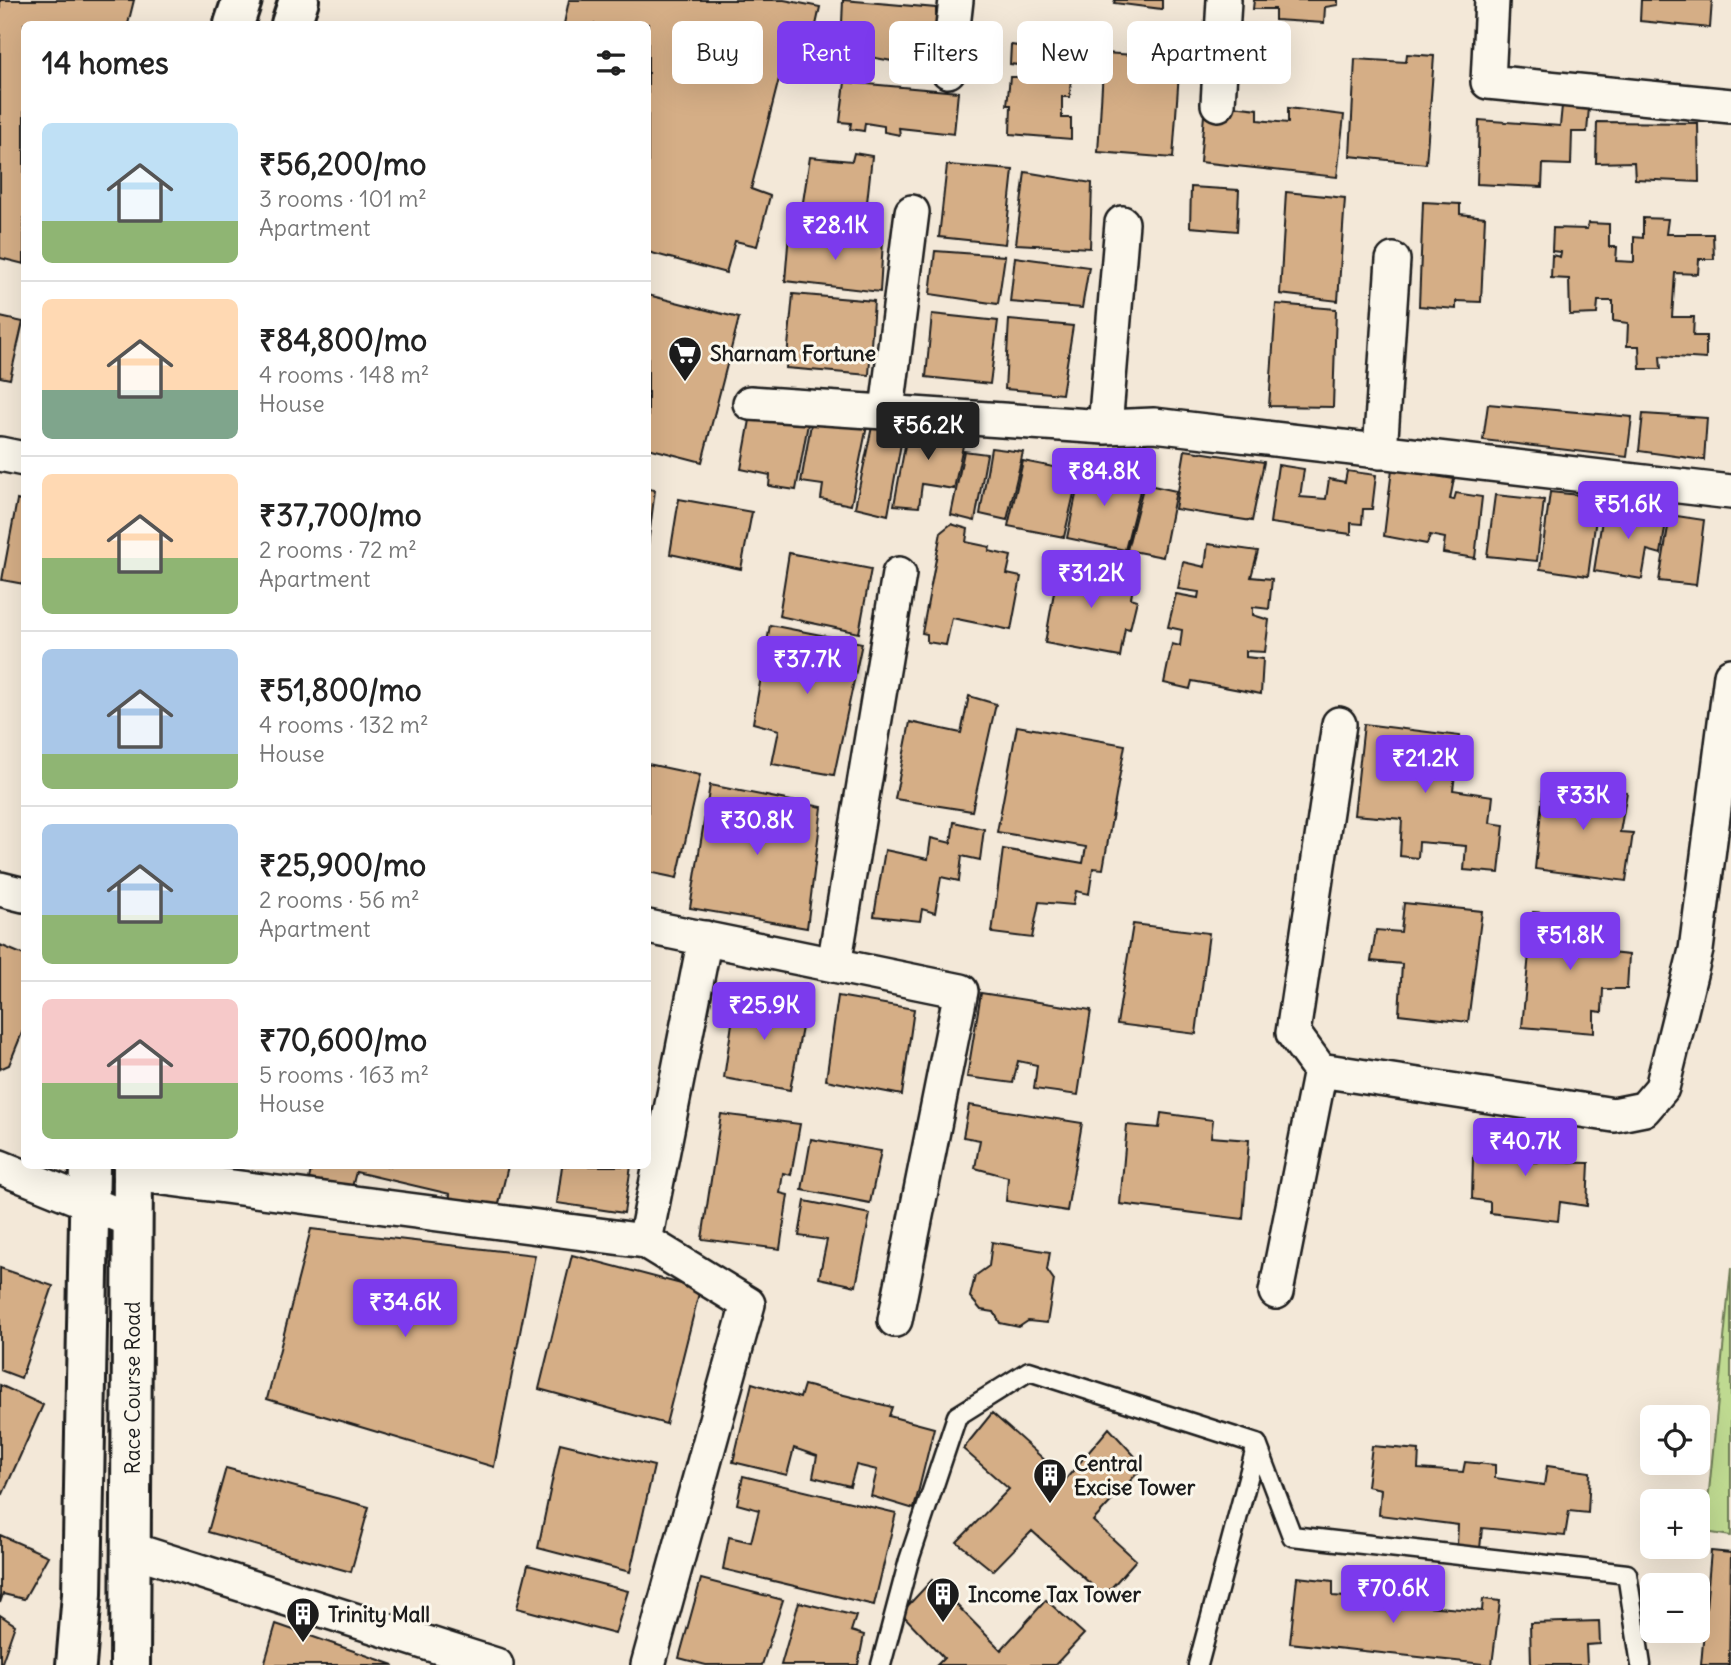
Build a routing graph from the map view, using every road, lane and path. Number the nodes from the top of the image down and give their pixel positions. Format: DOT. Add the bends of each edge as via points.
graph roads {
  1 [pos="242,0"];
  2 [pos="299,0"];
  3 [pos="956,0"];
  4 [pos="1224,0"];
  5 [pos="1492,0"];
  6 [pos="235,21"];
  7 [pos="292,21"];
  8 [pos="954,21"];
  9 [pos="1218,104"];
  10 [pos="1731,106"];
  11 [pos="912,212"];
  12 [pos="1122,223"];
  13 [pos="1392,260"];
  14 [pos="750,403"];
  15 [pos="887,410"];
  16 [pos="1105,427"];
  17 [pos="1380,452"];
  18 [pos="0,454"];
  19 [pos="21,458"];
  20 [pos="1731,492"];
  21 [pos="900,575"];
  22 [pos="1731,675"];
  23 [pos="1339,724"];
  24 [pos="0,889"];
  25 [pos="21,894"];
  26 [pos="651,929"];
  27 [pos="705,938"];
  28 [pos="834,965"];
  29 [pos="1320,1070"];
  30 [pos="0,1167"];
  31 [pos="133,1170"];
  32 [pos="88,1184"];
  33 [pos="131,1220"];
  34 [pos="645,1241"];
  35 [pos="1276,1292"];
  36 [pos="895,1320"];
  37 [pos="1257,1444"];
  38 [pos="133,1550"];
  39 [pos="76,1665"];
  40 [pos="130,1665"];
  41 [pos="496,1665"];
  42 [pos="648,1665"];
  43 [pos="881,1665"];
  44 [pos="1198,1665"];
  45 [pos="1640,1665"];
  1 -- 6 [label="main road"];
  2 -- 7 [label="main road"];
  3 -- 8 [label="street"];
  4 -- 9 [label="street"];
  5 -- 10 [label="street" via="1488,82"];
  11 -- 15 [label="street"];
  12 -- 16 [label="street"];
  13 -- 17 [label="street"];
  14 -- 15 [label="street"];
  15 -- 16 [label="street"];
  16 -- 17 [label="street" via="1154,425"];
  17 -- 20 [label="street"];
  18 -- 19 [label="street"];
  21 -- 28 [label="street"];
  22 -- 29 [label="street" via="1696,950 1662,1087 1644,1108 1615,1115"];
  23 -- 29 [label="street" via="1293,1033"];
  24 -- 25 [label="street"];
  26 -- 27 [label="street"];
  27 -- 28 [label="street"];
  27 -- 34 [label="street"];
  28 -- 36 [label="street" via="961,991"];
  29 -- 35 [label="street"];
  30 -- 32 [label="street"];
  31 -- 33 [label="main road, Race Course Road"];
  31 -- 34 [label="street"];
  32 -- 33 [label="street"];
  32 -- 39 [label="main road" via="82,1594"];
  33 -- 38 [label="main road, Race Course Road"];
  34 -- 42 [label="street" via="748,1304"];
  37 -- 43 [label="lane" via="1029,1371 957,1416 909,1560"];
  37 -- 44 [label="lane"];
  37 -- 45 [label="lane" via="1292,1536 1627,1574"];
  38 -- 40 [label="main road, Race Course Road"];
  38 -- 41 [label="street"];
}
